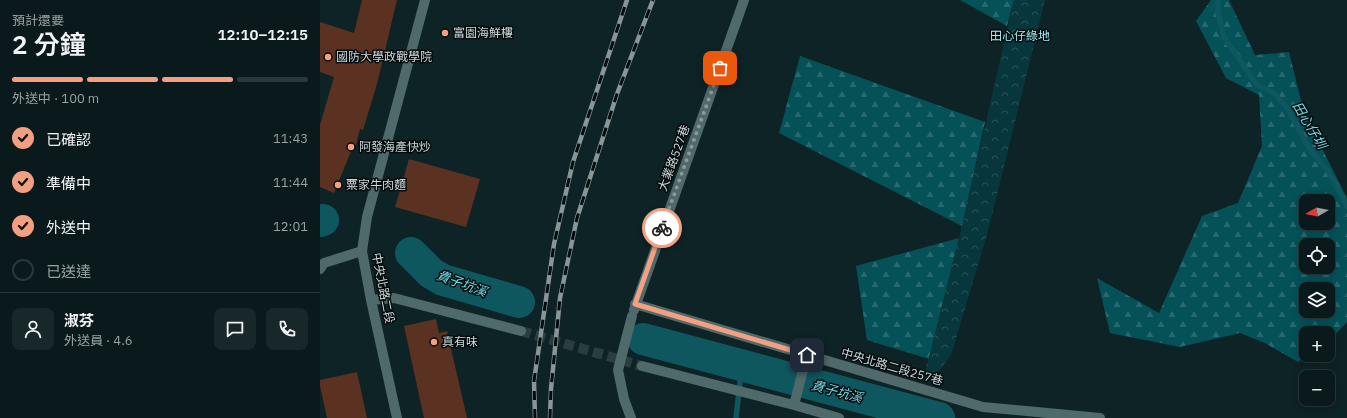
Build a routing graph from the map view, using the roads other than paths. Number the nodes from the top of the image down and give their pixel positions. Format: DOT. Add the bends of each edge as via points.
graph roads {
  1 [pos="425,0"];
  2 [pos="744,0"];
  3 [pos="362,251"];
  4 [pos="320,270"];
  5 [pos="371,300"];
  6 [pos="635,304"];
  7 [pos="521,331"];
  8 [pos="807,355"];
  9 [pos="642,366"];
  10 [pos="794,405"];
  11 [pos="397,418"];
  12 [pos="631,418"];
  13 [pos="839,418"];
  14 [pos="1100,418"];
  1 -- 3 [label="street, 中央北路二段" via="367,217"];
  2 -- 6 [label="street, 大業路527巷"];
  3 -- 4 [label="street" via="324,263"];
  3 -- 5 [label="street, 中央北路二段"];
  5 -- 7 [label="street" via="394,298"];
  5 -- 11 [label="street, 中央北路二段"];
  6 -- 8 [label="street, 中央北路二段257巷"];
  6 -- 12 [label="street, 大業路527巷, bridge" via="618,370"];
  8 -- 10 [label="street"];
  8 -- 14 [label="street, 中央北路二段257巷" via="984,407"];
  9 -- 10 [label="street"];
  10 -- 13 [label="street"];
}
